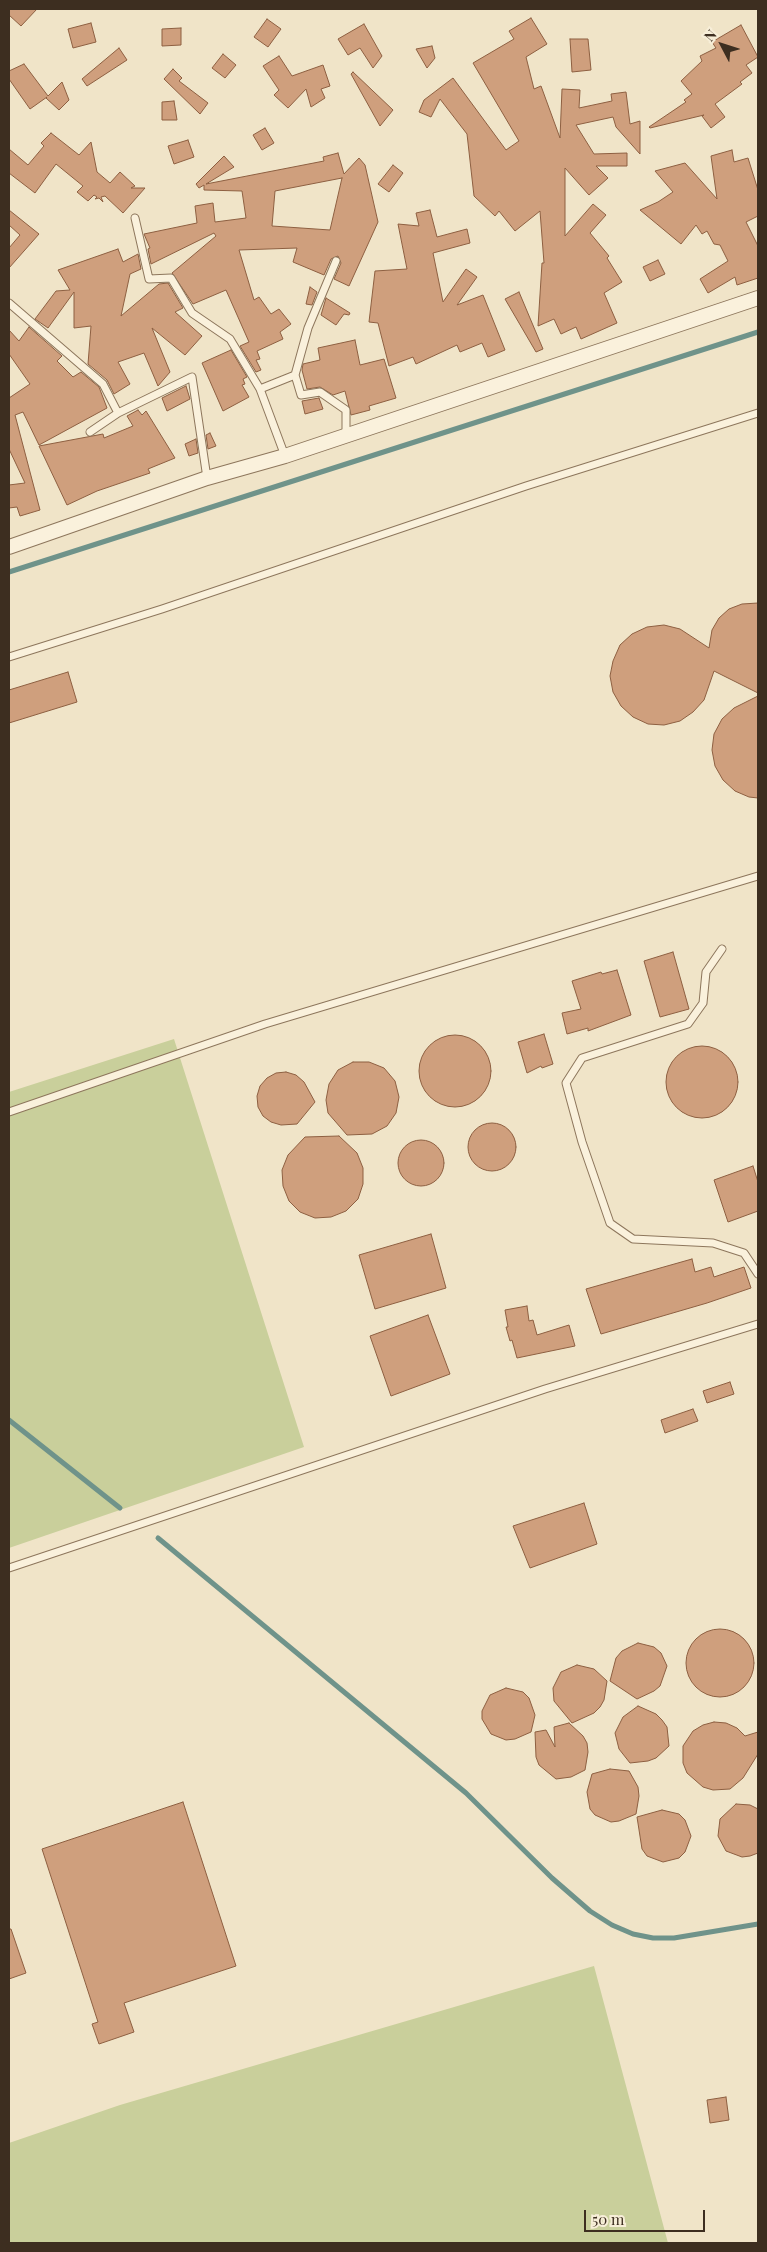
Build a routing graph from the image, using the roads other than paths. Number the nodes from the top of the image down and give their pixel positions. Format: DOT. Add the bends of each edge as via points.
graph roads {
  1 [pos="135,218"];
  2 [pos="336,261"];
  3 [pos="758,298"];
  4 [pos="9,303"];
  5 [pos="295,375"];
  6 [pos="260,389"];
  7 [pos="118,413"];
  8 [pos="758,413"];
  9 [pos="90,432"];
  10 [pos="346,434"];
  11 [pos="286,456"];
  12 [pos="207,478"];
  13 [pos="9,547"];
  14 [pos="9,657"];
  15 [pos="758,876"];
  16 [pos="722,949"];
  17 [pos="9,1112"];
  18 [pos="758,1274"];
  19 [pos="758,1324"];
  20 [pos="9,1568"];
  1 -- 6 [label="lane" via="149,279 171,278 192,313 230,339"];
  2 -- 5 [label="lane" via="308,328"];
  3 -- 10 [label="street"];
  4 -- 7 [label="lane" via="103,384"];
  5 -- 6 [label="lane"];
  5 -- 10 [label="lane" via="301,396 320,392 346,410"];
  6 -- 11 [label="lane"];
  7 -- 9 [label="lane"];
  7 -- 12 [label="lane" via="192,377"];
  8 -- 14 [label="lane"];
  10 -- 11 [label="street"];
  11 -- 12 [label="street"];
  12 -- 13 [label="street"];
  15 -- 17 [label="lane" via="265,1024"];
  16 -- 18 [label="lane" via="706,972 703,1002 688,1024 582,1058 566,1083 610,1223 633,1239 713,1243 744,1253"];
  19 -- 20 [label="lane" via="545,1389"];
}
